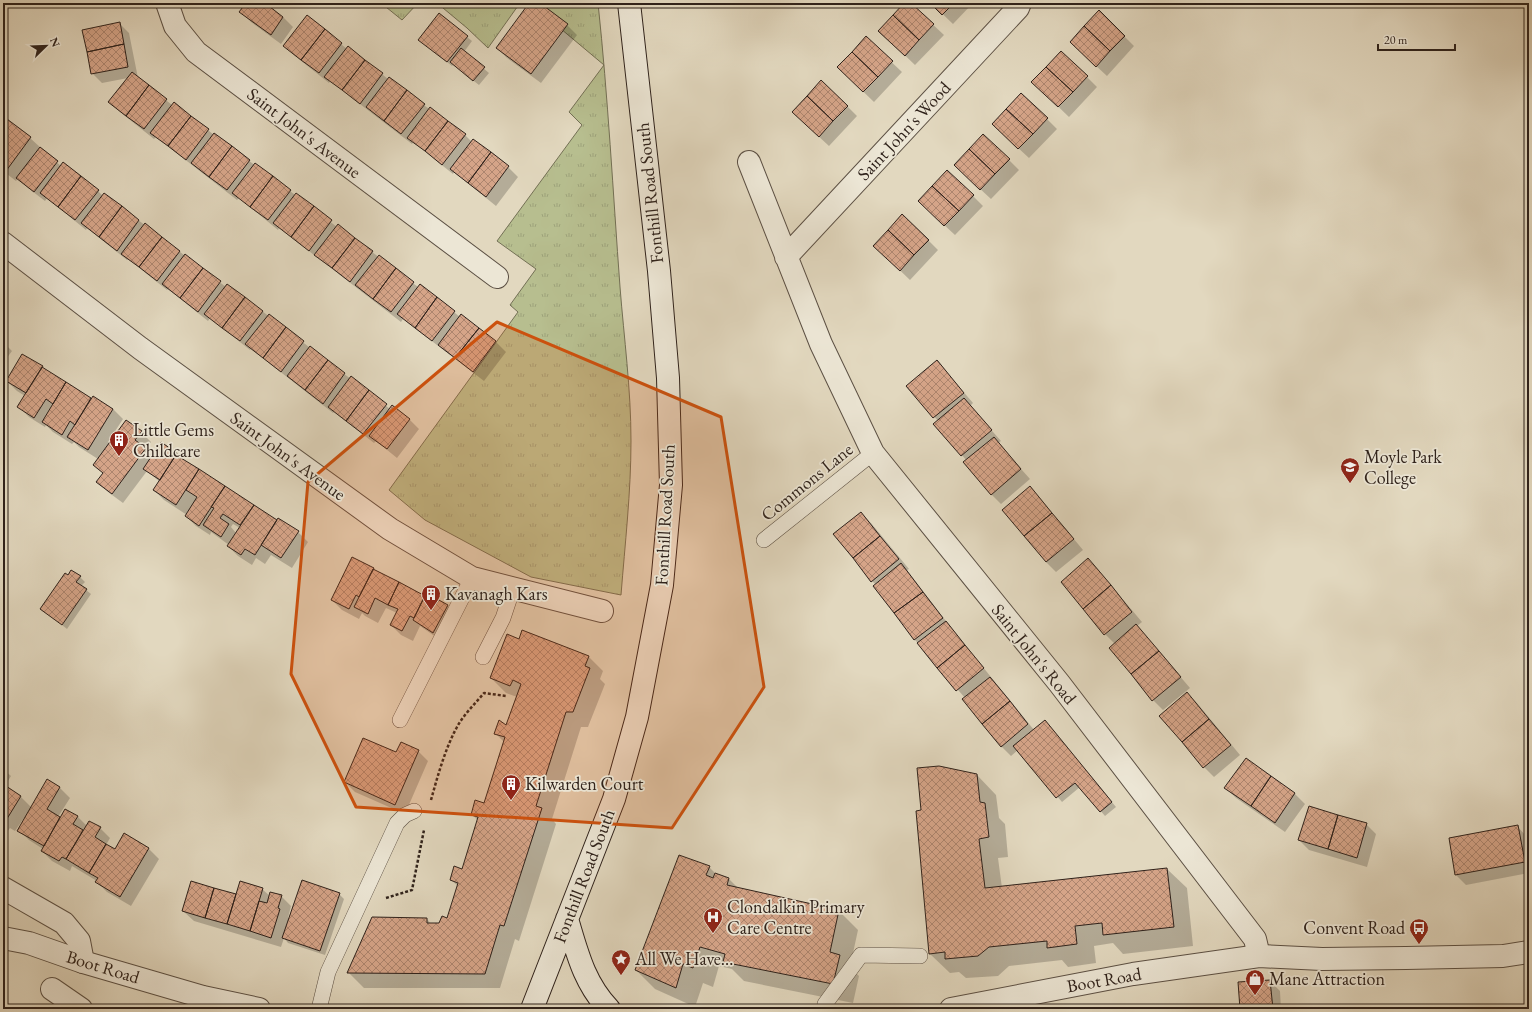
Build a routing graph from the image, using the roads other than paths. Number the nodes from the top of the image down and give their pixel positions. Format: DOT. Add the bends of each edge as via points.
graph roads {
  1 [pos="167,3"];
  2 [pos="630,3"];
  3 [pos="1020,3"];
  4 [pos="749,162"];
  5 [pos="3,243"];
  6 [pos="786,258"];
  7 [pos="497,277"];
  8 [pos="873,453"];
  9 [pos="764,540"];
  10 [pos="472,578"];
  11 [pos="512,588"];
  12 [pos="602,611"];
  13 [pos="483,657"];
  14 [pos="400,720"];
  15 [pos="414,811"];
  16 [pos="3,888"];
  17 [pos="567,919"];
  18 [pos="3,938"];
  19 [pos="1529,952"];
  20 [pos="920,956"];
  21 [pos="1259,956"];
  22 [pos="83,962"];
  23 [pos="52,989"];
  24 [pos="201,1003"];
  25 [pos="965,1008"];
  26 [pos="81,1009"];
  27 [pos="258,1009"];
  28 [pos="320,1009"];
  29 [pos="532,1009"];
  30 [pos="609,1009"];
  31 [pos="824,1009"];
  1 -- 7 [label="street, Saint John's Avenue" via="175,26 196,52"];
  2 -- 17 [label="street, Fonthill Road South" via="668,378 671,485 662,585 637,717 614,799"];
  3 -- 6 [label="street, Saint John's Wood"];
  4 -- 6 [label="street"];
  5 -- 10 [label="street, Saint John's Avenue" via="140,348 384,525"];
  6 -- 8 [label="street, Saint John's Road" via="821,344"];
  8 -- 9 [label="lane, Commons Lane"];
  8 -- 21 [label="street, Saint John's Road" via="1059,683 1255,939"];
  10 -- 11 [label="street, Saint John's Avenue"];
  10 -- 14 [label="lane"];
  11 -- 12 [label="street, Saint John's Avenue"];
  11 -- 13 [label="lane" via="503,618"];
  15 -- 28 [label="lane" via="397,823 328,972"];
  16 -- 22 [label="street" via="64,923 78,941"];
  17 -- 29 [label="street, Fonthill Road South"];
  17 -- 30 [label="street" via="584,974 591,988"];
  18 -- 22 [label="street, Boot Road"];
  19 -- 21 [label="street" via="1503,956 1406,958 1322,959"];
  20 -- 31 [label="lane" via="861,955 825,1004"];
  21 -- 25 [label="street, Boot Road" via="1132,974"];
  22 -- 24 [label="street, Boot Road"];
  23 -- 26 [label="street, Boot Road"];
  24 -- 27 [label="street, Boot Road"];
}
